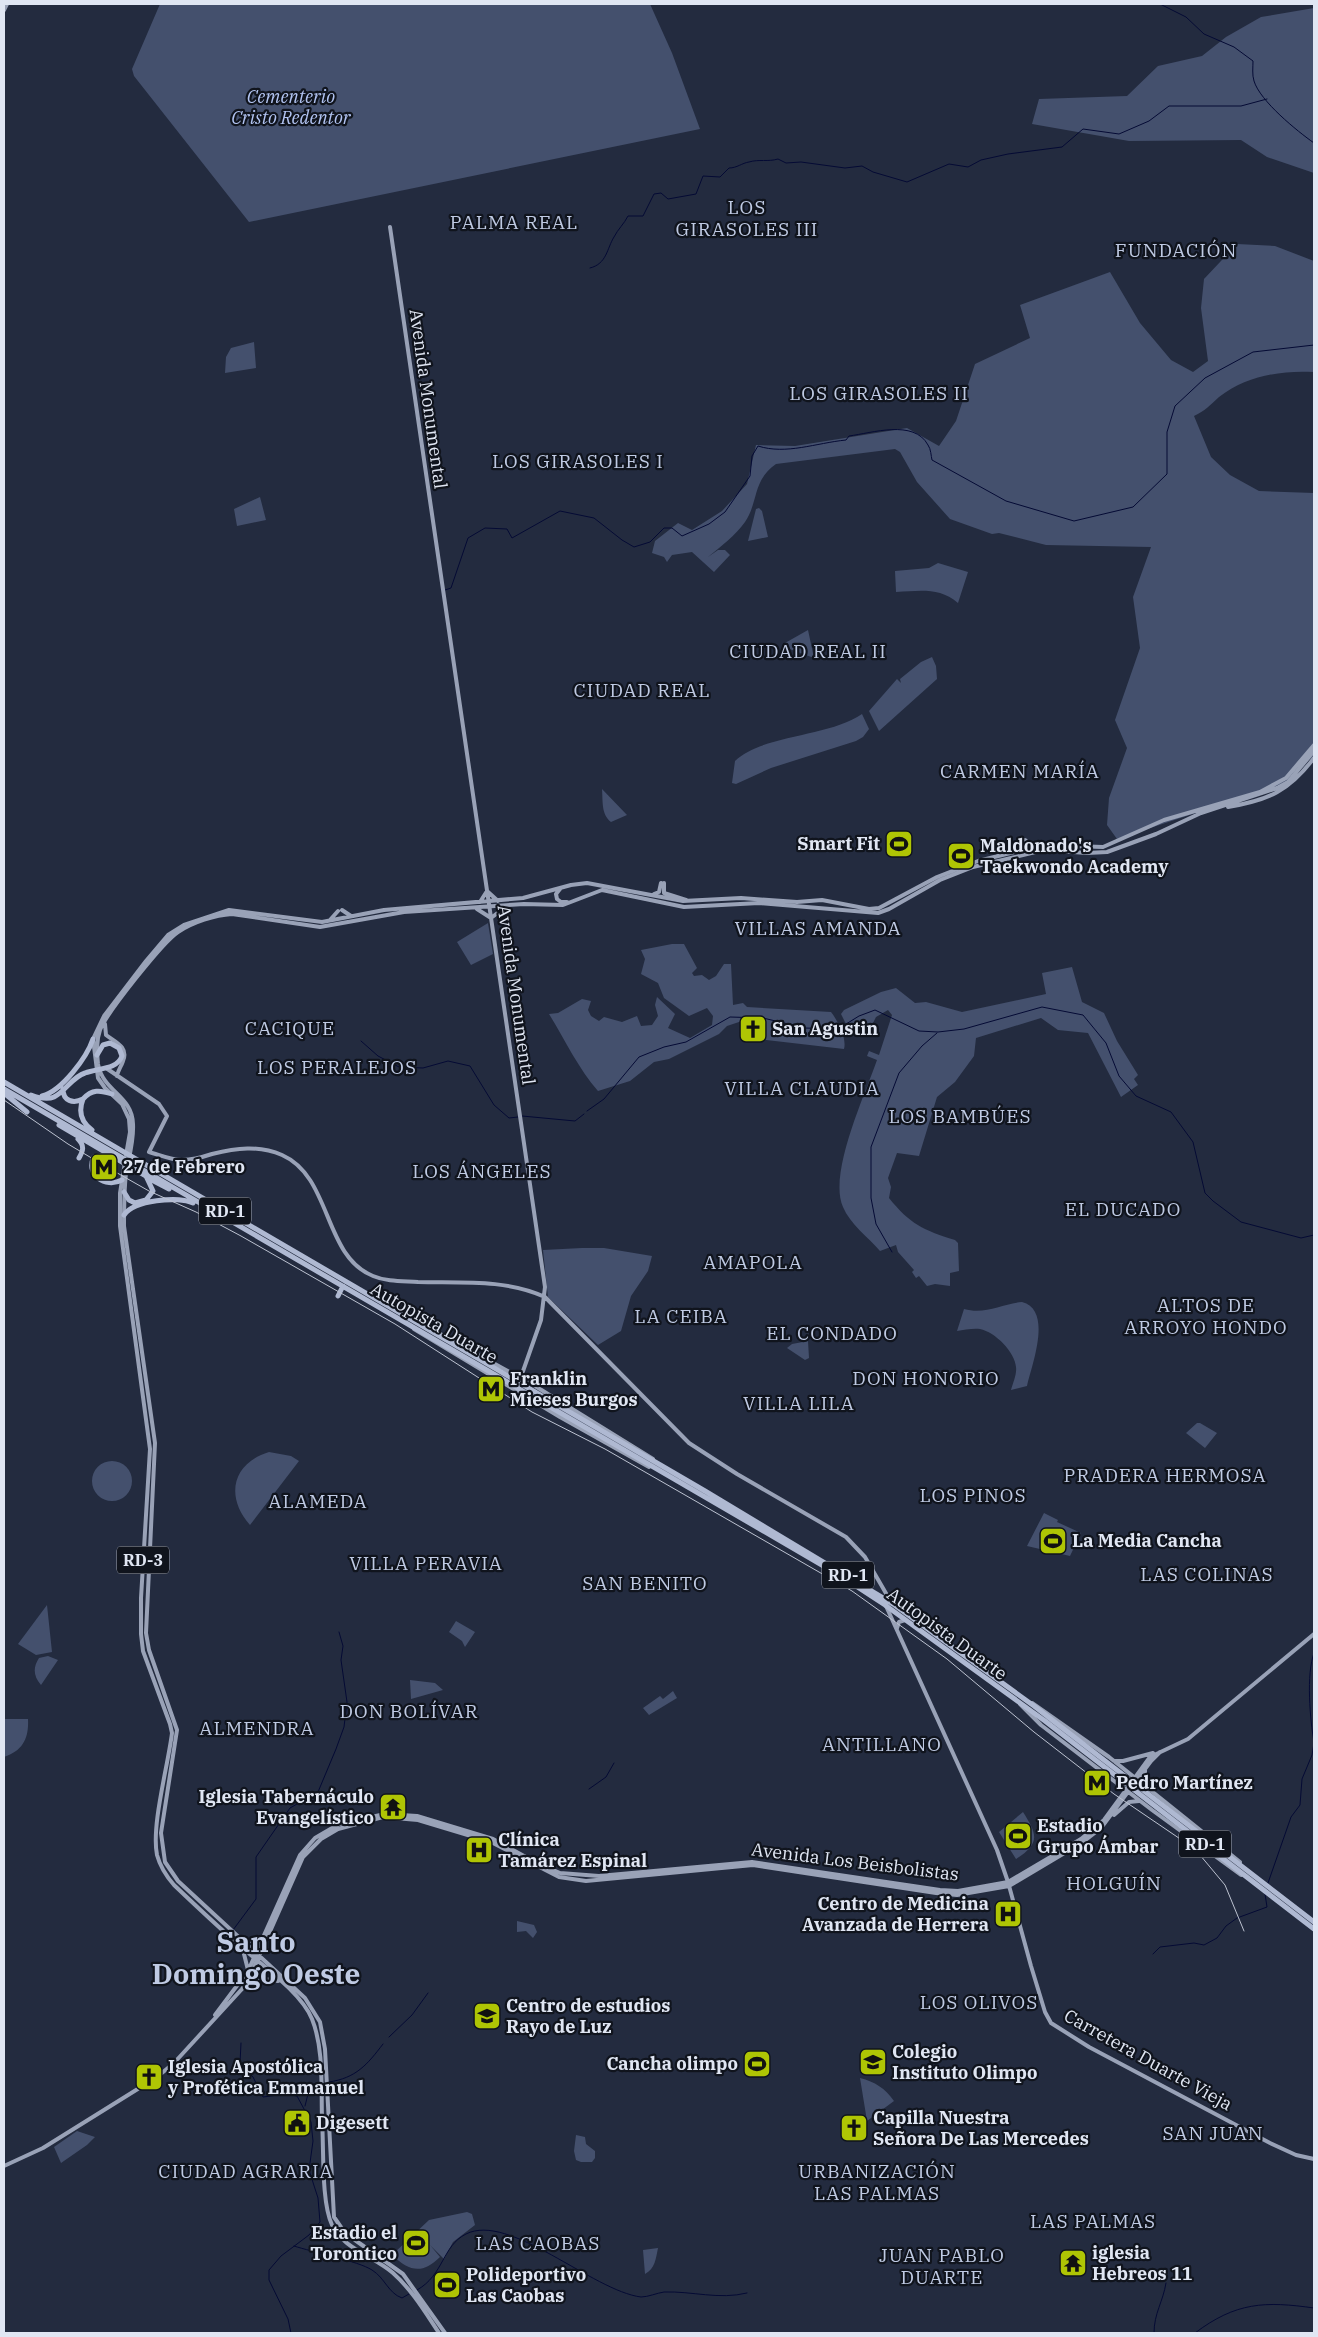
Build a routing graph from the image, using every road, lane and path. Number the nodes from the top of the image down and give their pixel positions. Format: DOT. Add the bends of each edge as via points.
graph roads {
  1 [pos="7,4"];
  2 [pos="4,10"];
  3 [pos="390,227"];
  4 [pos="1314,745"];
  5 [pos="1314,751"];
  6 [pos="1314,758"];
  7 [pos="1224,806"];
  8 [pos="1155,823"];
  9 [pos="1140,830"];
  10 [pos="1160,832"];
  11 [pos="1144,839"];
  12 [pos="1025,840"];
  13 [pos="1037,846"];
  14 [pos="564,887"];
  15 [pos="487,892"];
  16 [pos="644,894"];
  17 [pos="816,900"];
  18 [pos="825,900"];
  19 [pos="498,901"];
  20 [pos="574,901"];
  21 [pos="480,902"];
  22 [pos="488,902"];
  23 [pos="692,902"];
  24 [pos="508,906"];
  25 [pos="489,907"];
  26 [pos="815,907"];
  27 [pos="827,908"];
  28 [pos="474,909"];
  29 [pos="409,910"];
  30 [pos="353,916"];
  31 [pos="491,918"];
  32 [pos="272,919"];
  33 [pos="325,922"];
  34 [pos="106,1018"];
  35 [pos="93,1038"];
  36 [pos="97,1054"];
  37 [pos="97,1063"];
  38 [pos="116,1064"];
  39 [pos="106,1068"];
  40 [pos="99,1074"];
  41 [pos="116,1075"];
  42 [pos="4,1082"];
  43 [pos="63,1089"];
  44 [pos="4,1091"];
  45 [pos="21,1093"];
  46 [pos="112,1094"];
  47 [pos="31,1095"];
  48 [pos="83,1099"];
  49 [pos="36,1108"];
  50 [pos="27,1112"];
  51 [pos="74,1135"];
  52 [pos="106,1141"];
  53 [pos="129,1145"];
  54 [pos="109,1155"];
  55 [pos="79,1158"];
  56 [pos="124,1174"];
  57 [pos="146,1176"];
  58 [pos="124,1192"];
  59 [pos="191,1201"];
  60 [pos="210,1209"];
  61 [pos="124,1215"];
  62 [pos="127,1259"];
  63 [pos="343,1286"];
  64 [pos="338,1296"];
  65 [pos="545,1297"];
  66 [pos="404,1316"];
  67 [pos="406,1323"];
  68 [pos="427,1332"];
  69 [pos="524,1369"];
  70 [pos="510,1373"];
  71 [pos="521,1378"];
  72 [pos="528,1382"];
  73 [pos="516,1391"];
  74 [pos="660,1468"];
  75 [pos="879,1583"];
  76 [pos="869,1589"];
  77 [pos="893,1604"];
  78 [pos="885,1605"];
  79 [pos="905,1620"];
  80 [pos="896,1628"];
  81 [pos="1314,1634"];
  82 [pos="1025,1700"];
  83 [pos="1019,1704"];
  84 [pos="1160,1752"];
  85 [pos="1113,1761"];
  86 [pos="1146,1768"];
  87 [pos="1111,1769"];
  88 [pos="1136,1779"];
  89 [pos="1127,1791"];
  90 [pos="1155,1795"];
  91 [pos="1142,1802"];
  92 [pos="1158,1806"];
  93 [pos="1108,1821"];
  94 [pos="1250,1872"];
  95 [pos="1252,1881"];
  96 [pos="1009,1884"];
  97 [pos="1260,1884"];
  98 [pos="1314,1922"];
  99 [pos="1314,1929"];
  100 [pos="262,1938"];
  101 [pos="243,1940"];
  102 [pos="264,1944"];
  103 [pos="242,1948"];
  104 [pos="258,1953"];
  105 [pos="255,1960"];
  106 [pos="269,1964"];
  107 [pos="249,1970"];
  108 [pos="280,1982"];
  109 [pos="242,1989"];
  110 [pos="214,2017"];
  111 [pos="1314,2159"];
  112 [pos="4,2166"];
  113 [pos="439,2333"];
  114 [pos="445,2333"];
  1 -- 2 [label="main road"];
  3 -- 15 [label="main road, Avenida Monumental"];
  4 -- 8 [label="main road" via="1286,778 1272,787"];
  5 -- 7 [label="main road" via="1283,785"];
  6 -- 7 [label="main road" via="1294,782 1277,794 1250,803"];
  7 -- 10 [label="main road"];
  8 -- 9 [label="main road"];
  8 -- 10 [label="main road" via="1152,829"];
  9 -- 11 [label="main road" via="1144,832"];
  9 -- 13 [label="main road" via="1103,847"];
  10 -- 11 [label="main road"];
  11 -- 27 [label="main road" via="1101,853 1044,850 991,862 940,880 878,913"];
  12 -- 13 [label="main road"];
  13 -- 18 [label="main road" via="953,870 882,907 869,908"];
  14 -- 16 [label="main road" via="594,884"];
  14 -- 19 [label="main road" via="535,896"];
  14 -- 20 [label="main road" via="556,894 557,899 561,902"];
  15 -- 19 [label="main road"];
  15 -- 21 [label="main road"];
  15 -- 22 [label="main road, Avenida Monumental"];
  16 -- 23 [label="main road"];
  16 -- 23 [label="main road" via="658,894 663,883 664,893"];
  17 -- 18 [label="main road"];
  17 -- 23 [label="main road" via="797,902 741,898"];
  17 -- 26 [label="main road" via="819,904"];
  18 -- 27 [label="main road" via="823,904"];
  19 -- 22 [label="main road"];
  20 -- 24 [label="main road" via="557,905"];
  20 -- 26 [label="main road" via="602,890 684,906 750,903"];
  21 -- 22 [label="main road"];
  21 -- 29 [label="main road"];
  22 -- 25 [label="main road, Avenida Monumental"];
  24 -- 25 [label="main road"];
  24 -- 31 [label="main road"];
  25 -- 28 [label="main road"];
  25 -- 31 [label="main road, Avenida Monumental"];
  26 -- 27 [label="main road"];
  28 -- 29 [label="main road"];
  28 -- 31 [label="main road"];
  29 -- 30 [label="main road"];
  29 -- 32 [label="main road" via="316,927"];
  30 -- 33 [label="main road"];
  30 -- 33 [label="main road" via="340,910"];
  31 -- 65 [label="main road, Avenida Monumental"];
  32 -- 33 [label="main road"];
  32 -- 34 [label="main road" via="228,914 183,929 164,945"];
  32 -- 35 [label="main road" via="224,910 176,929 122,992"];
  34 -- 36 [label="main road" via="99,1032"];
  34 -- 41 [label="main road" via="106,1036 119,1044 124,1052 124,1060"];
  35 -- 37 [label="main road"];
  35 -- 47 [label="highway" via="85,1057 54,1091 42,1096"];
  36 -- 37 [label="main road"];
  36 -- 38 [label="highway" via="103,1045 113,1044 122,1056"];
  37 -- 40 [label="main road"];
  38 -- 39 [label="highway"];
  38 -- 41 [label="main road"];
  39 -- 41 [label="main road"];
  39 -- 43 [label="highway" via="83,1073"];
  40 -- 46 [label="main road" via="105,1088"];
  40 -- 53 [label="main road" via="130,1110 133,1125"];
  41 -- 65 [label="main road" via="158,1104 167,1116 150,1152 183,1160 234,1149 259,1148 283,1155 296,1163 315,1190 350,1259 368,1274 393,1281 515,1286"];
  42 -- 45 [label="highway, Autopista Duarte / RD-1"];
  43 -- 47 [label="highway" via="48,1098"];
  43 -- 48 [label="highway" via="64,1096 70,1101"];
  44 -- 49 [label="highway, Autopista Duarte / RD-1"];
  44 -- 50 [label="highway"];
  45 -- 47 [label="highway"];
  45 -- 52 [label="highway, Autopista Duarte / RD-1"];
  46 -- 48 [label="highway" via="93,1091"];
  46 -- 53 [label="main road" via="127,1112"];
  48 -- 52 [label="highway" via="80,1110 84,1121"];
  49 -- 51 [label="highway"];
  49 -- 60 [label="highway, Autopista Duarte / RD-1"];
  51 -- 54 [label="highway"];
  51 -- 55 [label="highway" via="83,1146"];
  52 -- 66 [label="highway, Autopista Duarte / RD-1"];
  53 -- 56 [label="main road"];
  54 -- 56 [label="highway" via="94,1157 92,1169 106,1183 113,1184"];
  54 -- 57 [label="highway"];
  56 -- 58 [label="main road, RD-3"];
  56 -- 62 [label="main road, RD-3" via="120,1216"];
  57 -- 58 [label="highway" via="153,1191 146,1200 133,1202"];
  57 -- 59 [label="highway"];
  58 -- 61 [label="main road, RD-3"];
  59 -- 60 [label="highway"];
  59 -- 61 [label="highway" via="166,1199 130,1209"];
  60 -- 63 [label="highway, Autopista Duarte / RD-1"];
  61 -- 62 [label="main road, RD-3"];
  62 -- 101 [label="main road, RD-3" via="155,1448 146,1633 177,1730 161,1833 162,1848 165,1862 174,1876"];
  62 -- 103 [label="main road, RD-3" via="150,1449 141,1634 143,1651 172,1733 156,1850 170,1880"];
  63 -- 64 [label="highway"];
  63 -- 67 [label="highway, Autopista Duarte / RD-1"];
  65 -- 69 [label="main road, Avenida Monumental" via="541,1320"];
  65 -- 75 [label="main road" via="690,1443 846,1537 865,1557"];
  66 -- 68 [label="highway, Autopista Duarte / RD-1"];
  66 -- 70 [label="main road, Autopista Duarte" via="423,1322"];
  67 -- 68 [label="highway, Autopista Duarte / RD-1"];
  67 -- 73 [label="main road"];
  68 -- 74 [label="highway, Autopista Duarte / RD-1"];
  69 -- 70 [label="main road"];
  69 -- 71 [label="main road, Avenida Monumental"];
  69 -- 72 [label="main road"];
  70 -- 71 [label="main road, Autopista Duarte"];
  71 -- 72 [label="main road, Autopista Duarte"];
  71 -- 73 [label="main road, Avenida Monumental"];
  72 -- 74 [label="main road, Autopista Duarte" via="648,1454"];
  73 -- 74 [label="main road" via="644,1465"];
  74 -- 76 [label="highway, Autopista Duarte / RD-1"];
  74 -- 78 [label="highway, Autopista Duarte / RD-1"];
  75 -- 76 [label="main road" via="876,1588"];
  75 -- 77 [label="main road"];
  76 -- 77 [label="highway, Autopista Duarte / RD-1"];
  77 -- 82 [label="highway, Autopista Duarte / RD-1"];
  78 -- 79 [label="highway, Autopista Duarte / RD-1"];
  78 -- 80 [label="main road, Carretera Duarte Vieja"];
  79 -- 80 [label="main road"];
  79 -- 83 [label="highway, Autopista Duarte / RD-1"];
  80 -- 96 [label="main road, Carretera Duarte Vieja" via="997,1850"];
  81 -- 84 [label="main road" via="1188,1739"];
  82 -- 85 [label="main road, Autopista Duarte" via="1037,1704"];
  82 -- 87 [label="highway, Autopista Duarte / RD-1"];
  83 -- 87 [label="highway, Autopista Duarte / RD-1"];
  83 -- 89 [label="main road, Autopista Duarte" via="1041,1725"];
  84 -- 85 [label="main road"];
  84 -- 86 [label="main road, Avenida Los Beisbolistas"];
  84 -- 88 [label="main road, Avenida Los Beisbolistas" via="1150,1757"];
  85 -- 88 [label="main road, Autopista Duarte"];
  86 -- 88 [label="main road, Avenida Los Beisbolistas"];
  86 -- 90 [label="main road" via="1147,1785"];
  87 -- 92 [label="highway, Autopista Duarte / RD-1"];
  88 -- 89 [label="main road, Avenida Los Beisbolistas"];
  88 -- 90 [label="main road, Autopista Duarte"];
  89 -- 91 [label="main road, Autopista Duarte"];
  89 -- 93 [label="main road, Avenida Los Beisbolistas"];
  89 -- 96 [label="main road, Avenida Los Beisbolistas" via="1095,1828"];
  90 -- 94 [label="main road, Autopista Duarte" via="1227,1850"];
  91 -- 93 [label="main road" via="1129,1802"];
  91 -- 95 [label="main road" via="1235,1872"];
  92 -- 94 [label="highway, Autopista Duarte / RD-1"];
  92 -- 95 [label="highway, Autopista Duarte / RD-1"];
  93 -- 96 [label="main road, Avenida Los Beisbolistas" via="1083,1842"];
  94 -- 97 [label="highway, RD-1"];
  95 -- 97 [label="highway, RD-1"];
  96 -- 100 [label="main road, Avenida Los Beisbolistas" via="945,1890 752,1862 574,1876 541,1866 493,1839 417,1816 385,1814 339,1824 308,1844 294,1863"];
  96 -- 102 [label="main road, Avenida Los Beisbolistas" via="958,1895 936,1894 753,1865 611,1880 580,1880 550,1874 491,1842 418,1820 383,1817 342,1827 315,1844 296,1869"];
  96 -- 111 [label="main road, Carretera Duarte Vieja" via="1030,1966 1051,2023 1089,2047 1272,2144"];
  97 -- 98 [label="highway, RD-1"];
  97 -- 99 [label="highway, RD-1"];
  100 -- 101 [label="main road" via="253,1942"];
  100 -- 104 [label="main road, Avenida Los Beisbolistas"];
  101 -- 104 [label="main road, RD-3"];
  102 -- 104 [label="main road, Avenida Los Beisbolistas"];
  102 -- 106 [label="main road"];
  103 -- 105 [label="main road, RD-3"];
  103 -- 107 [label="main road"];
  104 -- 105 [label="main road, Avenida Los Beisbolistas"];
  104 -- 106 [label="main road, RD-3"];
  105 -- 107 [label="main road"];
  105 -- 108 [label="main road, RD-3"];
  105 -- 109 [label="main road"];
  106 -- 114 [label="main road, RD-3" via="305,1998 316,2012 322,2030 333,2209 338,2224 345,2233 394,2266 419,2294"];
  107 -- 110 [label="main road"];
  108 -- 109 [label="main road" via="260,1978"];
  108 -- 113 [label="main road, RD-3" via="301,2002 311,2017 317,2036 326,2197 331,2223 341,2237 392,2272"];
  109 -- 110 [label="main road"];
  110 -- 112 [label="main road" via="161,2074 43,2148"];
}
